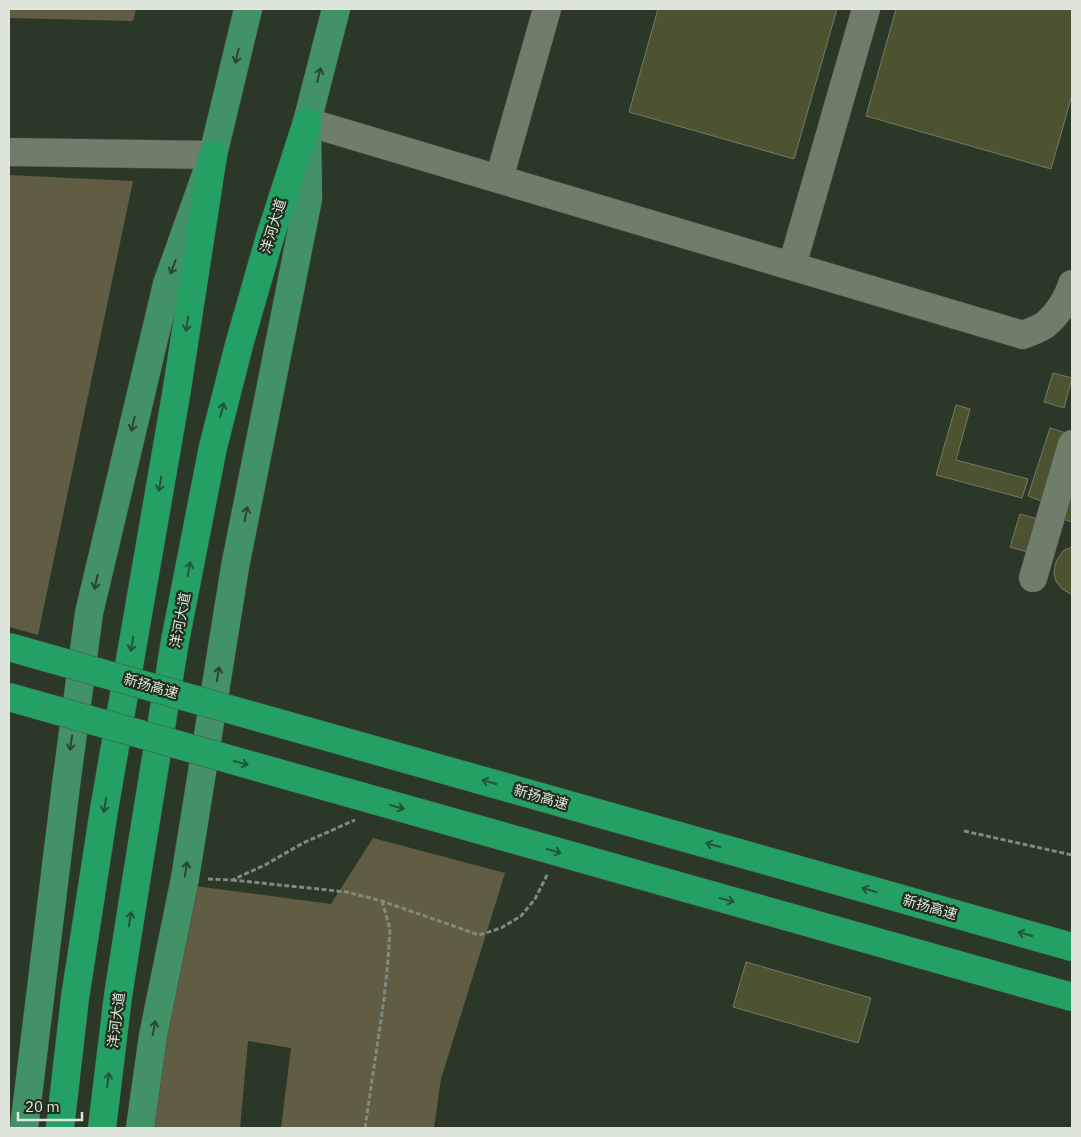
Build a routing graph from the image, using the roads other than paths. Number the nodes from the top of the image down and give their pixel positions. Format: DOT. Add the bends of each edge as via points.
graph roads {
  1 [pos="248,9"];
  2 [pos="336,9"];
  3 [pos="547,9"];
  4 [pos="866,9"];
  5 [pos="307,122"];
  6 [pos="9,152"];
  7 [pos="213,155"];
  8 [pos="499,179"];
  9 [pos="792,266"];
  10 [pos="1069,301"];
  11 [pos="1072,444"];
  12 [pos="1032,578"];
  13 [pos="9,647"];
  14 [pos="9,697"];
  15 [pos="1072,947"];
  16 [pos="1072,997"];
  17 [pos="24,1128"];
  18 [pos="60,1128"];
  19 [pos="102,1128"];
  20 [pos="140,1128"];
  1 -- 7 [label="main road, one-way"];
  5 -- 2 [label="main road, 洋河大道, one-way"];
  3 -- 8 [label="street"];
  4 -- 9 [label="street"];
  5 -- 8 [label="street"];
  19 -- 5 [label="highway, 洋河大道, one-way" via="118,996 175,641 213,447 270,237"];
  20 -- 5 [label="main road, 洋河大道, one-way" via="152,1036 184,878 235,567 308,199"];
  6 -- 7 [label="street"];
  7 -- 17 [label="main road, one-way" via="167,284 89,613"];
  7 -- 18 [label="highway, one-way" via="176,395 102,819 75,998"];
  8 -- 9 [label="street"];
  9 -- 10 [label="street" via="1023,335 1045,325"];
  11 -- 12 [label="street"];
  15 -- 13 [label="highway, 新扬高速, one-way, bridge"];
  14 -- 16 [label="highway, one-way, bridge"];
}
